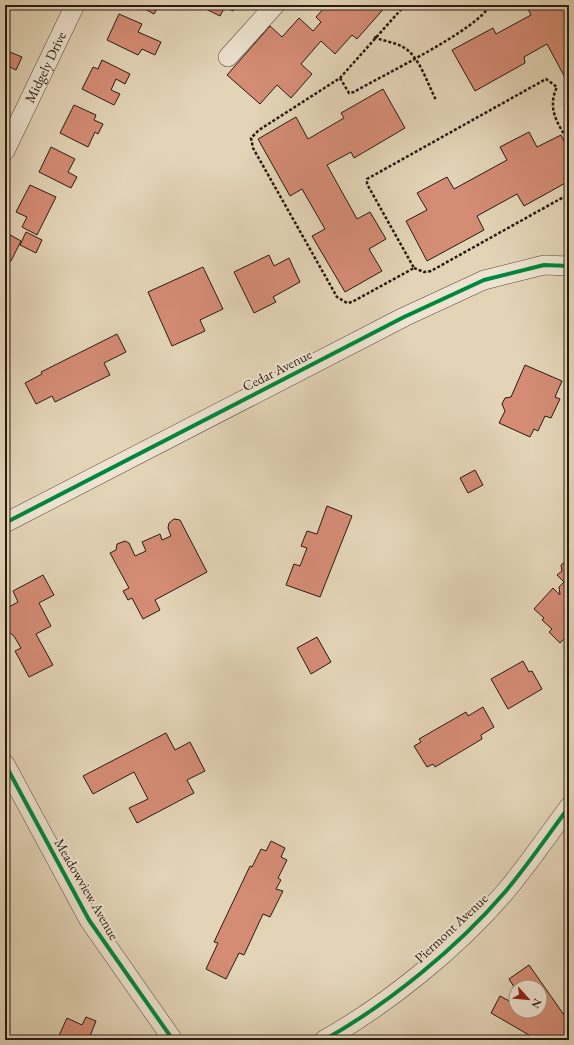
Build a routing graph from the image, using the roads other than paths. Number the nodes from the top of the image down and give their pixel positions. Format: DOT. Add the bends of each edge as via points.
graph roads {
  1 [pos="75,5"];
  2 [pos="275,5"];
  3 [pos="228,57"];
  4 [pos="5,151"];
  5 [pos="569,266"];
  6 [pos="5,523"];
  7 [pos="5,764"];
  8 [pos="569,807"];
  9 [pos="173,1040"];
  10 [pos="324,1040"];
  1 -- 4 [label="street, Midgely Drive"];
  2 -- 3 [label="street"];
  5 -- 6 [label="street, Cedar Avenue" via="544,265 484,280 404,316"];
  7 -- 9 [label="street, Meadowview Avenue" via="89,920"];
  8 -- 10 [label="street, Piermont Avenue" via="505,892 461,937 402,989"];
}
